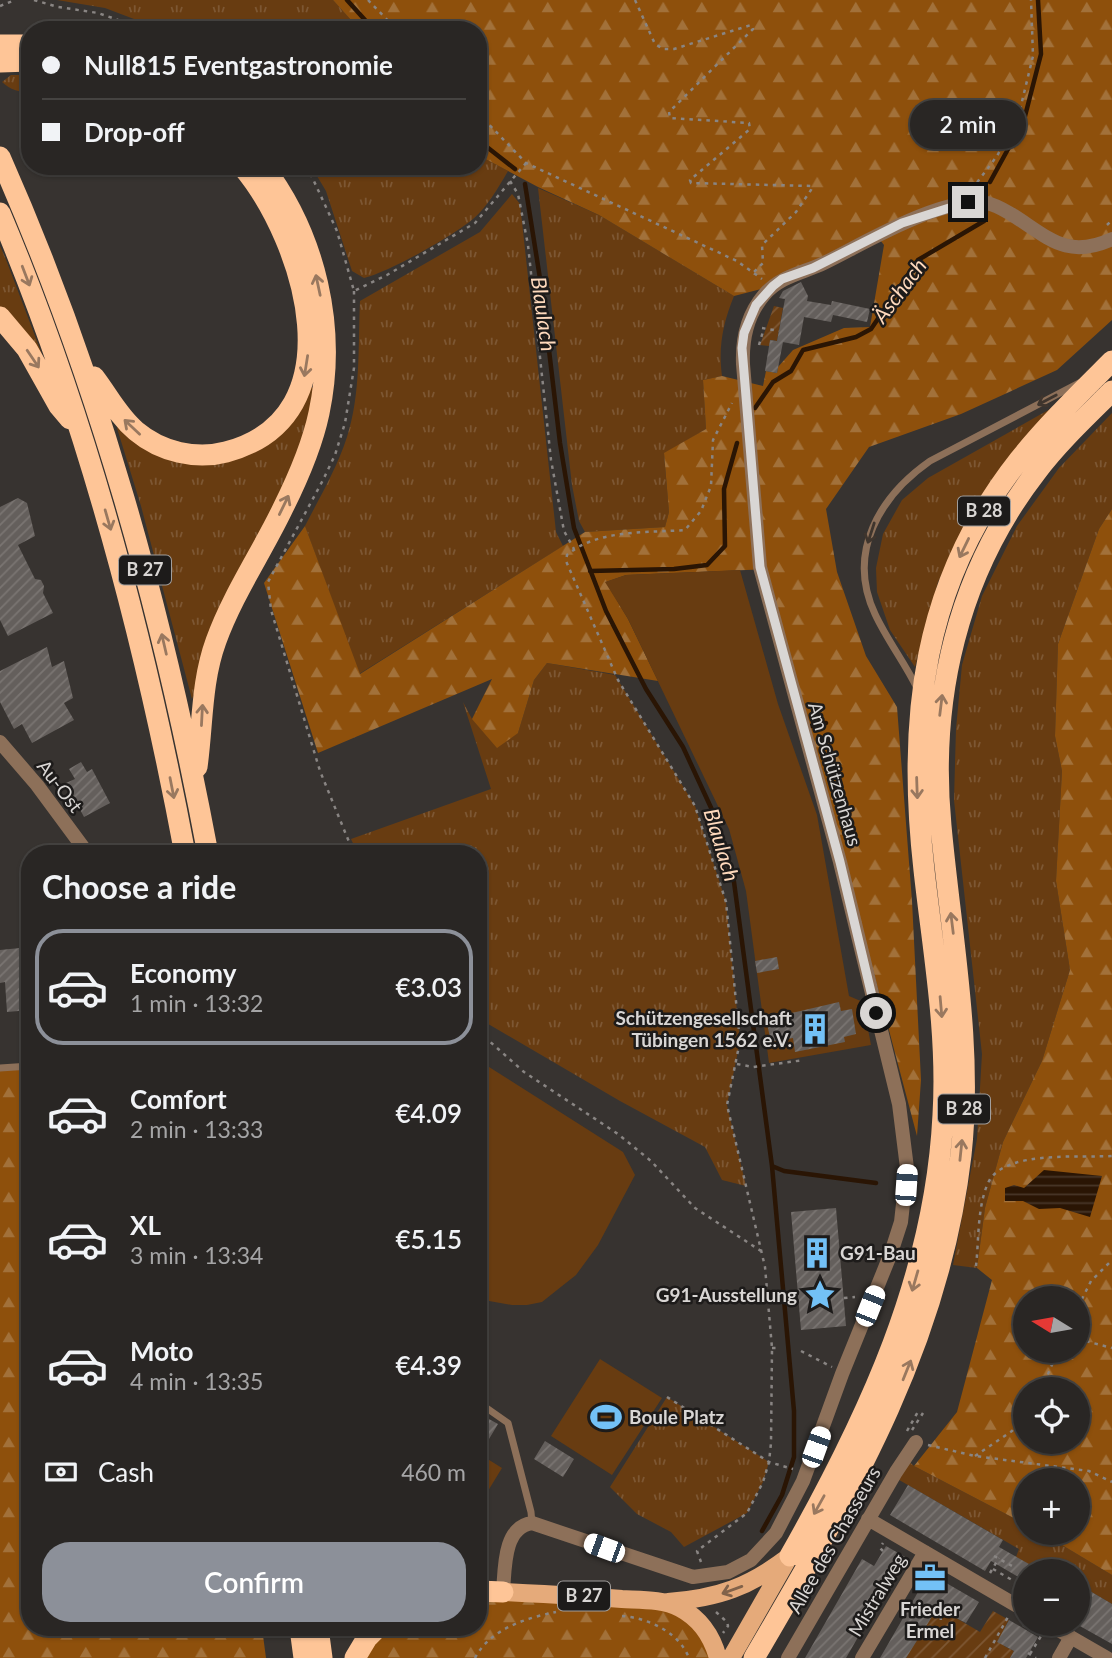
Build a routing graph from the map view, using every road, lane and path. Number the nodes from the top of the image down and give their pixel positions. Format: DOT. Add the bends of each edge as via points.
graph roads {
  1 [pos="15,0"];
  2 [pos="34,0"];
  3 [pos="368,0"];
  4 [pos="635,0"];
  5 [pos="1031,0"];
  6 [pos="0,6"];
  7 [pos="121,21"];
  8 [pos="388,21"];
  9 [pos="487,122"];
  10 [pos="0,157"];
  11 [pos="526,163"];
  12 [pos="248,175"];
  13 [pos="268,175"];
  14 [pos="311,175"];
  15 [pos="510,181"];
  16 [pos="968,202"];
  17 [pos="0,213"];
  18 [pos="1112,220"];
  19 [pos="1109,232"];
  20 [pos="753,273"];
  21 [pos="773,286"];
  22 [pos="0,317"];
  23 [pos="779,331"];
  24 [pos="757,355"];
  25 [pos="82,360"];
  26 [pos="1109,364"];
  27 [pos="1112,391"];
  28 [pos="734,395"];
  29 [pos="81,431"];
  30 [pos="574,549"];
  31 [pos="268,582"];
  32 [pos="921,696"];
  33 [pos="0,742"];
  34 [pos="195,783"];
  35 [pos="81,845"];
  36 [pos="184,845"];
  37 [pos="206,845"];
  38 [pos="350,845"];
  39 [pos="487,1039"];
  40 [pos="804,1060"];
  41 [pos="737,1064"];
  42 [pos="21,1067"];
  43 [pos="0,1068"];
  44 [pos="1112,1156"];
  45 [pos="761,1251"];
  46 [pos="1112,1260"];
  47 [pos="976,1266"];
  48 [pos="1088,1286"];
  49 [pos="855,1297"];
  50 [pos="844,1298"];
  51 [pos="1090,1342"];
  52 [pos="772,1348"];
  53 [pos="1112,1348"];
  54 [pos="780,1349"];
  55 [pos="801,1351"];
  56 [pos="835,1369"];
  57 [pos="667,1398"];
  58 [pos="487,1408"];
  59 [pos="919,1410"];
  60 [pos="923,1413"];
  61 [pos="1013,1430"];
  62 [pos="911,1437"];
  63 [pos="975,1457"];
  64 [pos="769,1462"];
  65 [pos="794,1469"];
  66 [pos="1112,1482"];
  67 [pos="869,1519"];
  68 [pos="532,1523"];
  69 [pos="925,1552"];
  70 [pos="790,1556"];
  71 [pos="994,1556"];
  72 [pos="999,1558"];
  73 [pos="1012,1566"];
  74 [pos="993,1569"];
  75 [pos="707,1576"];
  76 [pos="1013,1581"];
  77 [pos="983,1586"];
  78 [pos="487,1591"];
  79 [pos="503,1592"];
  80 [pos="665,1603"];
  81 [pos="1013,1604"];
  82 [pos="940,1608"];
  83 [pos="562,1610"];
  84 [pos="615,1615"];
  85 [pos="1013,1616"];
  86 [pos="942,1622"];
  87 [pos="301,1636"];
  88 [pos="319,1636"];
  89 [pos="369,1636"];
  90 [pos="1041,1636"];
  91 [pos="1067,1636"];
  92 [pos="1071,1637"];
  93 [pos="304,1658"];
  94 [pos="322,1658"];
  95 [pos="355,1658"];
  96 [pos="475,1658"];
  97 [pos="689,1658"];
  98 [pos="718,1658"];
  99 [pos="731,1658"];
  100 [pos="754,1658"];
  101 [pos="788,1658"];
  102 [pos="862,1658"];
  103 [pos="985,1658"];
  104 [pos="1037,1658"];
  105 [pos="1059,1658"];
  106 [pos="1107,1658"];
  1 -- 6 [label="path"];
  2 -- 7 [label="path"];
  3 -- 8 [label="path"];
  4 -- 20 [label="path" via="655,44 663,49 751,25 754,29 669,112 670,118 749,123 750,129 691,183 811,186 796,212 762,245 763,263"];
  5 -- 16 [label="path" via="1033,56 1018,118"];
  9 -- 11 [label="path"];
  10 -- 25 [label="highway, B 27"];
  11 -- 15 [label="path"];
  11 -- 20 [label="path" via="737,261"];
  12 -- 25 [label="highway, one-way" via="283,232 304,298 307,365 289,411 270,431 239,448 206,455 181,453 155,444 134,429"];
  34 -- 13 [label="highway, one-way" via="203,692 216,641 294,485 313,437 323,390 325,335 314,269 292,214"];
  14 -- 15 [label="path" via="337,231 354,290 475,223"];
  15 -- 30 [label="path" via="518,194 528,245 551,460 564,531"];
  16 -- 19 [label="street" via="1003,209 1061,246 1088,247"];
  16 -- 21 [label="street" via="902,223"];
  17 -- 29 [label="highway, B 27, one-way"];
  18 -- 19 [label="path"];
  20 -- 21 [label="path"];
  21 -- 75 [label="street, Am Schützenhaus" via="756,305 742,348 760,567 840,862 899,1104 907,1168 901,1222 891,1254 794,1500 776,1534 751,1560 729,1572"];
  22 -- 29 [label="highway, one-way"];
  23 -- 24 [label="path" via="764,328"];
  34 -- 25 [label="highway, B 27, one-way" via="142,558"];
  26 -- 32 [label="highway, B 28, one-way" via="1018,461 979,520 948,587"];
  26 -- 32 [label="lane, one-way" via="930,461 910,475 880,509 866,548 867,594"];
  100 -- 27 [label="highway, B 28, one-way" via="880,1432 919,1337 949,1230 961,1156 965,1082 938,773 940,711 953,640 979,566 1015,502 1061,443"];
  28 -- 30 [label="path" via="713,440 711,486 701,511 685,530 612,536"];
  29 -- 36 [label="highway, B 27, one-way" via="146,664"];
  30 -- 41 [label="path" via="566,561 618,680 695,806 726,902 740,1041"];
  31 -- 38 [label="path" via="271,610 320,771"];
  32 -- 70 [label="highway, B 28, one-way" via="917,800 944,1057 935,1188 921,1259 888,1362 846,1453"];
  33 -- 35 [label="street, Au-Ost"];
  34 -- 37 [label="highway, B 27"];
  39 -- 45 [label="path" via="524,1072 618,1134 695,1208"];
  40 -- 41 [label="path" via="753,1067"];
  41 -- 45 [label="path" via="727,1105"];
  42 -- 43 [label="lane"];
  44 -- 47 [label="path" via="1038,1158 1004,1167 990,1179 982,1205"];
  45 -- 52 [label="path"];
  46 -- 48 [label="path"];
  49 -- 50 [label="path"];
  51 -- 53 [label="path"];
  52 -- 54 [label="path"];
  52 -- 64 [label="path"];
  55 -- 56 [label="path"];
  57 -- 64 [label="path"];
  58 -- 68 [label="lane" via="509,1423"];
  59 -- 62 [label="path"];
  60 -- 62 [label="path"];
  61 -- 63 [label="path"];
  62 -- 63 [label="path"];
  62 -- 67 [label="street, Allee des Chasseurs"];
  63 -- 66 [label="path" via="1089,1471"];
  64 -- 65 [label="path"];
  64 -- 75 [label="path" via="747,1513 697,1551"];
  67 -- 69 [label="street"];
  67 -- 101 [label="street, Allee des Chasseurs"];
  68 -- 75 [label="street, Am Schützenhaus" via="676,1572"];
  68 -- 79 [label="street" via="515,1531"];
  69 -- 77 [label="street"];
  69 -- 102 [label="street, Mistralweg"];
  70 -- 80 [label="main road, B 27, one-way" via="737,1589"];
  70 -- 99 [label="main road, B 28"];
  71 -- 72 [label="path"];
  72 -- 73 [label="path"];
  72 -- 74 [label="path"];
  74 -- 76 [label="path"];
  74 -- 77 [label="path"];
  77 -- 81 [label="street"];
  78 -- 79 [label="highway"];
  79 -- 80 [label="main road, B 27"];
  80 -- 98 [label="main road, B 27" via="681,1608 702,1625"];
  82 -- 86 [label="path"];
  83 -- 96 [label="path" via="506,1628 480,1648"];
  84 -- 97 [label="path" via="641,1617 682,1644"];
  85 -- 103 [label="path"];
  87 -- 93 [label="highway"];
  88 -- 94 [label="highway"];
  89 -- 95 [label="highway"];
  90 -- 104 [label="path" via="1029,1654"];
  91 -- 92 [label="street"];
  92 -- 105 [label="street"];
  92 -- 106 [label="street"];
}
